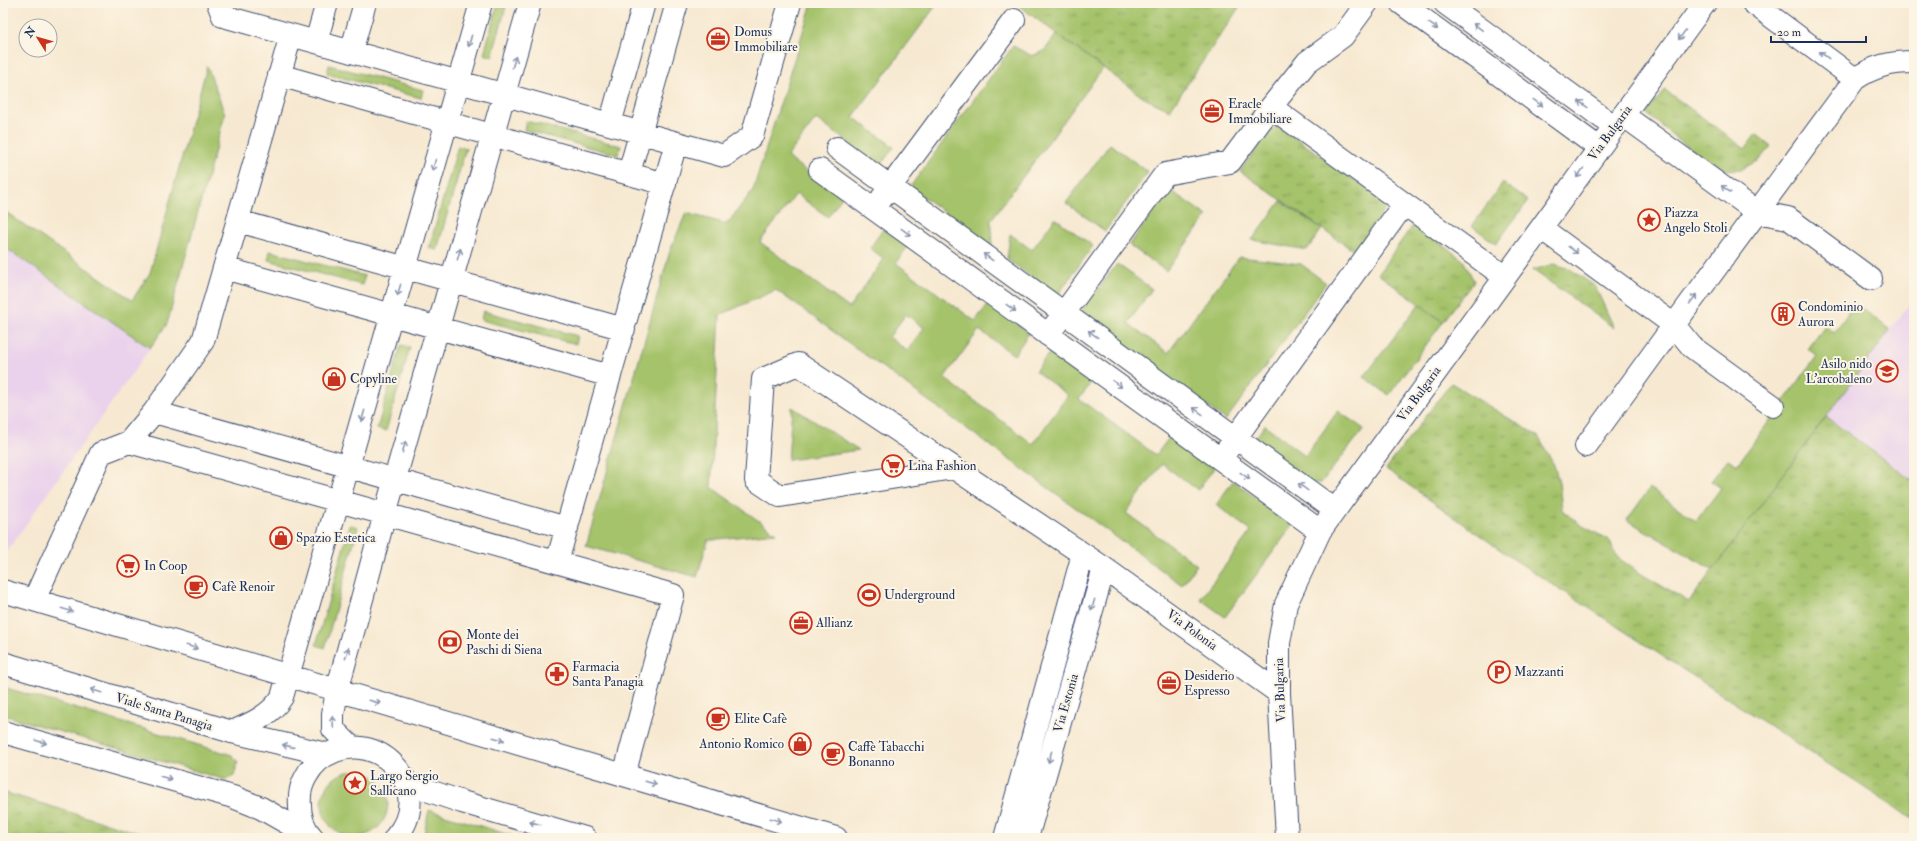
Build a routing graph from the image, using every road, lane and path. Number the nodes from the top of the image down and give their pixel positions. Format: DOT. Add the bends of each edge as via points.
graph roads {
  1 [pos="218,3"];
  2 [pos="327,3"];
  3 [pos="365,3"];
  4 [pos="481,3"];
  5 [pos="530,3"];
  6 [pos="644,3"];
  7 [pos="677,3"];
  8 [pos="790,3"];
  9 [pos="1367,3"];
  10 [pos="1401,3"];
  11 [pos="1445,3"];
  12 [pos="1705,3"];
  13 [pos="1753,3"];
  14 [pos="1014,20"];
  15 [pos="291,35"];
  16 [pos="316,42"];
  17 [pos="351,52"];
  18 [pos="1914,62"];
  19 [pos="279,75"];
  20 [pos="1855,79"];
  21 [pos="458,82"];
  22 [pos="504,94"];
  23 [pos="1271,107"];
  24 [pos="1619,121"];
  25 [pos="447,122"];
  26 [pos="610,124"];
  27 [pos="640,133"];
  28 [pos="493,135"];
  29 [pos="676,143"];
  30 [pos="837,148"];
  31 [pos="1599,148"];
  32 [pos="820,170"];
  33 [pos="628,173"];
  34 [pos="665,184"];
  35 [pos="891,186"];
  36 [pos="1404,204"];
  37 [pos="874,209"];
  38 [pos="1757,212"];
  39 [pos="238,220"];
  40 [pos="1541,228"];
  41 [pos="224,268"];
  42 [pos="405,268"];
  43 [pos="1505,277"];
  44 [pos="1871,279"];
  45 [pos="452,281"];
  46 [pos="1064,313"];
  47 [pos="392,315"];
  48 [pos="1674,325"];
  49 [pos="438,328"];
  50 [pos="624,329"];
  51 [pos="1048,335"];
  52 [pos="610,376"];
  53 [pos="1773,406"];
  54 [pos="154,412"];
  55 [pos="1235,438"];
  56 [pos="129,442"];
  57 [pos="1586,446"];
  58 [pos="1220,459"];
  59 [pos="349,466"];
  60 [pos="953,468"];
  61 [pos="395,480"];
  62 [pos="339,501"];
  63 [pos="1335,510"];
  64 [pos="385,514"];
  65 [pos="567,528"];
  66 [pos="1320,531"];
  67 [pos="1083,554"];
  68 [pos="557,562"];
  69 [pos="1104,568"];
  70 [pos="3,591"];
  71 [pos="34,600"];
  72 [pos="3,663"];
  73 [pos="288,676"];
  74 [pos="337,690"];
  75 [pos="1279,693"];
  76 [pos="3,732"];
  77 [pos="232,732"];
  78 [pos="351,747"];
  79 [pos="326,754"];
  80 [pos="624,775"];
  81 [pos="406,783"];
  82 [pos="311,837"];
  83 [pos="395,838"];
  84 [pos="585,838"];
  85 [pos="836,838"];
  86 [pos="1005,838"];
  87 [pos="1027,838"];
  88 [pos="1287,838"];
  1 -- 15 [label="street" via="223,16"];
  2 -- 16 [label="street"];
  3 -- 17 [label="street"];
  4 -- 21 [label="street, one-way"];
  22 -- 5 [label="street, one-way"];
  6 -- 26 [label="street"];
  7 -- 27 [label="street"];
  8 -- 29 [label="street" via="752,136 724,156"];
  9 -- 23 [label="street" via="1343,36 1307,62"];
  10 -- 31 [label="street, one-way"];
  24 -- 11 [label="street, one-way"];
  12 -- 24 [label="street, Via Bulgaria, one-way"];
  20 -- 13 [label="street, one-way"];
  14 -- 35 [label="street"];
  15 -- 16 [label="street"];
  15 -- 19 [label="street"];
  16 -- 17 [label="street"];
  17 -- 21 [label="street"];
  18 -- 20 [label="street" via="1896,62 1871,69"];
  19 -- 25 [label="street"];
  19 -- 39 [label="street"];
  20 -- 38 [label="street"];
  21 -- 22 [label="street"];
  21 -- 25 [label="street"];
  22 -- 26 [label="street"];
  22 -- 28 [label="street"];
  23 -- 36 [label="street"];
  23 -- 46 [label="street" via="1230,162 1165,174"];
  24 -- 31 [label="street, Via Bulgaria"];
  38 -- 24 [label="street, one-way"];
  25 -- 28 [label="street"];
  25 -- 42 [label="street, one-way"];
  26 -- 27 [label="street"];
  27 -- 29 [label="street"];
  27 -- 33 [label="street"];
  28 -- 33 [label="street"];
  45 -- 28 [label="street, one-way"];
  29 -- 34 [label="street"];
  30 -- 35 [label="street"];
  31 -- 40 [label="street, Via Bulgaria, one-way"];
  32 -- 37 [label="street"];
  33 -- 34 [label="street"];
  34 -- 50 [label="street"];
  35 -- 37 [label="street"];
  46 -- 35 [label="street, one-way"];
  36 -- 43 [label="street"];
  36 -- 55 [label="street"];
  37 -- 51 [label="street, one-way"];
  38 -- 44 [label="street" via="1788,218"];
  48 -- 38 [label="street, one-way"];
  39 -- 41 [label="street"];
  39 -- 42 [label="street"];
  40 -- 43 [label="street, Via Bulgaria"];
  40 -- 48 [label="street, one-way"];
  41 -- 47 [label="street"];
  41 -- 54 [label="street" via="204,341"];
  42 -- 45 [label="street"];
  42 -- 47 [label="street, one-way"];
  43 -- 63 [label="street, Via Bulgaria"];
  45 -- 49 [label="street"];
  45 -- 50 [label="street"];
  46 -- 51 [label="street"];
  55 -- 46 [label="street, one-way"];
  47 -- 49 [label="street"];
  47 -- 59 [label="street, one-way"];
  48 -- 53 [label="street" via="1692,347"];
  48 -- 57 [label="street"];
  49 -- 52 [label="street"];
  61 -- 49 [label="street, one-way"];
  50 -- 52 [label="street"];
  51 -- 58 [label="street, one-way"];
  52 -- 65 [label="street"];
  54 -- 56 [label="street"];
  54 -- 59 [label="street"];
  55 -- 58 [label="street"];
  63 -- 55 [label="street, one-way"];
  56 -- 62 [label="street"];
  56 -- 71 [label="street" via="101,453"];
  58 -- 66 [label="street, one-way"];
  59 -- 61 [label="street"];
  59 -- 62 [label="street"];
  60 -- 60 [label="street, Via Polonia" via="798,364 763,379 756,480 780,496"];
  60 -- 67 [label="street, Via Polonia"];
  61 -- 64 [label="street"];
  61 -- 65 [label="street"];
  62 -- 64 [label="street"];
  62 -- 73 [label="street"];
  63 -- 66 [label="street, Via Bulgaria"];
  64 -- 68 [label="street"];
  74 -- 64 [label="street, one-way"];
  65 -- 68 [label="street"];
  66 -- 75 [label="street, Via Bulgaria" via="1286,604 1279,643"];
  67 -- 69 [label="street, Via Polonia"];
  67 -- 86 [label="street"];
  68 -- 80 [label="street" via="673,595"];
  69 -- 75 [label="street, Via Polonia"];
  69 -- 87 [label="street, Via Estonia, one-way"];
  70 -- 71 [label="street"];
  71 -- 73 [label="street, one-way"];
  77 -- 72 [label="street, Viale Santa Panagia, one-way"];
  73 -- 74 [label="street"];
  73 -- 77 [label="street" via="282,698 276,706 253,723"];
  78 -- 74 [label="street, one-way" via="334,729 333,714"];
  74 -- 80 [label="street, one-way"];
  75 -- 88 [label="street, Via Bulgaria"];
  76 -- 82 [label="street, one-way" via="233,797 261,808"];
  79 -- 77 [label="street, Viale Santa Panagia, one-way"];
  78 -- 79 [label="street"];
  78 -- 81 [label="street" via="378,752 400,770"];
  79 -- 82 [label="street" via="314,764 305,777 300,792 299,807"];
  80 -- 85 [label="street, one-way"];
  81 -- 83 [label="street" via="410,797 409,811 404,825"];
  84 -- 81 [label="street, one-way"];
}
